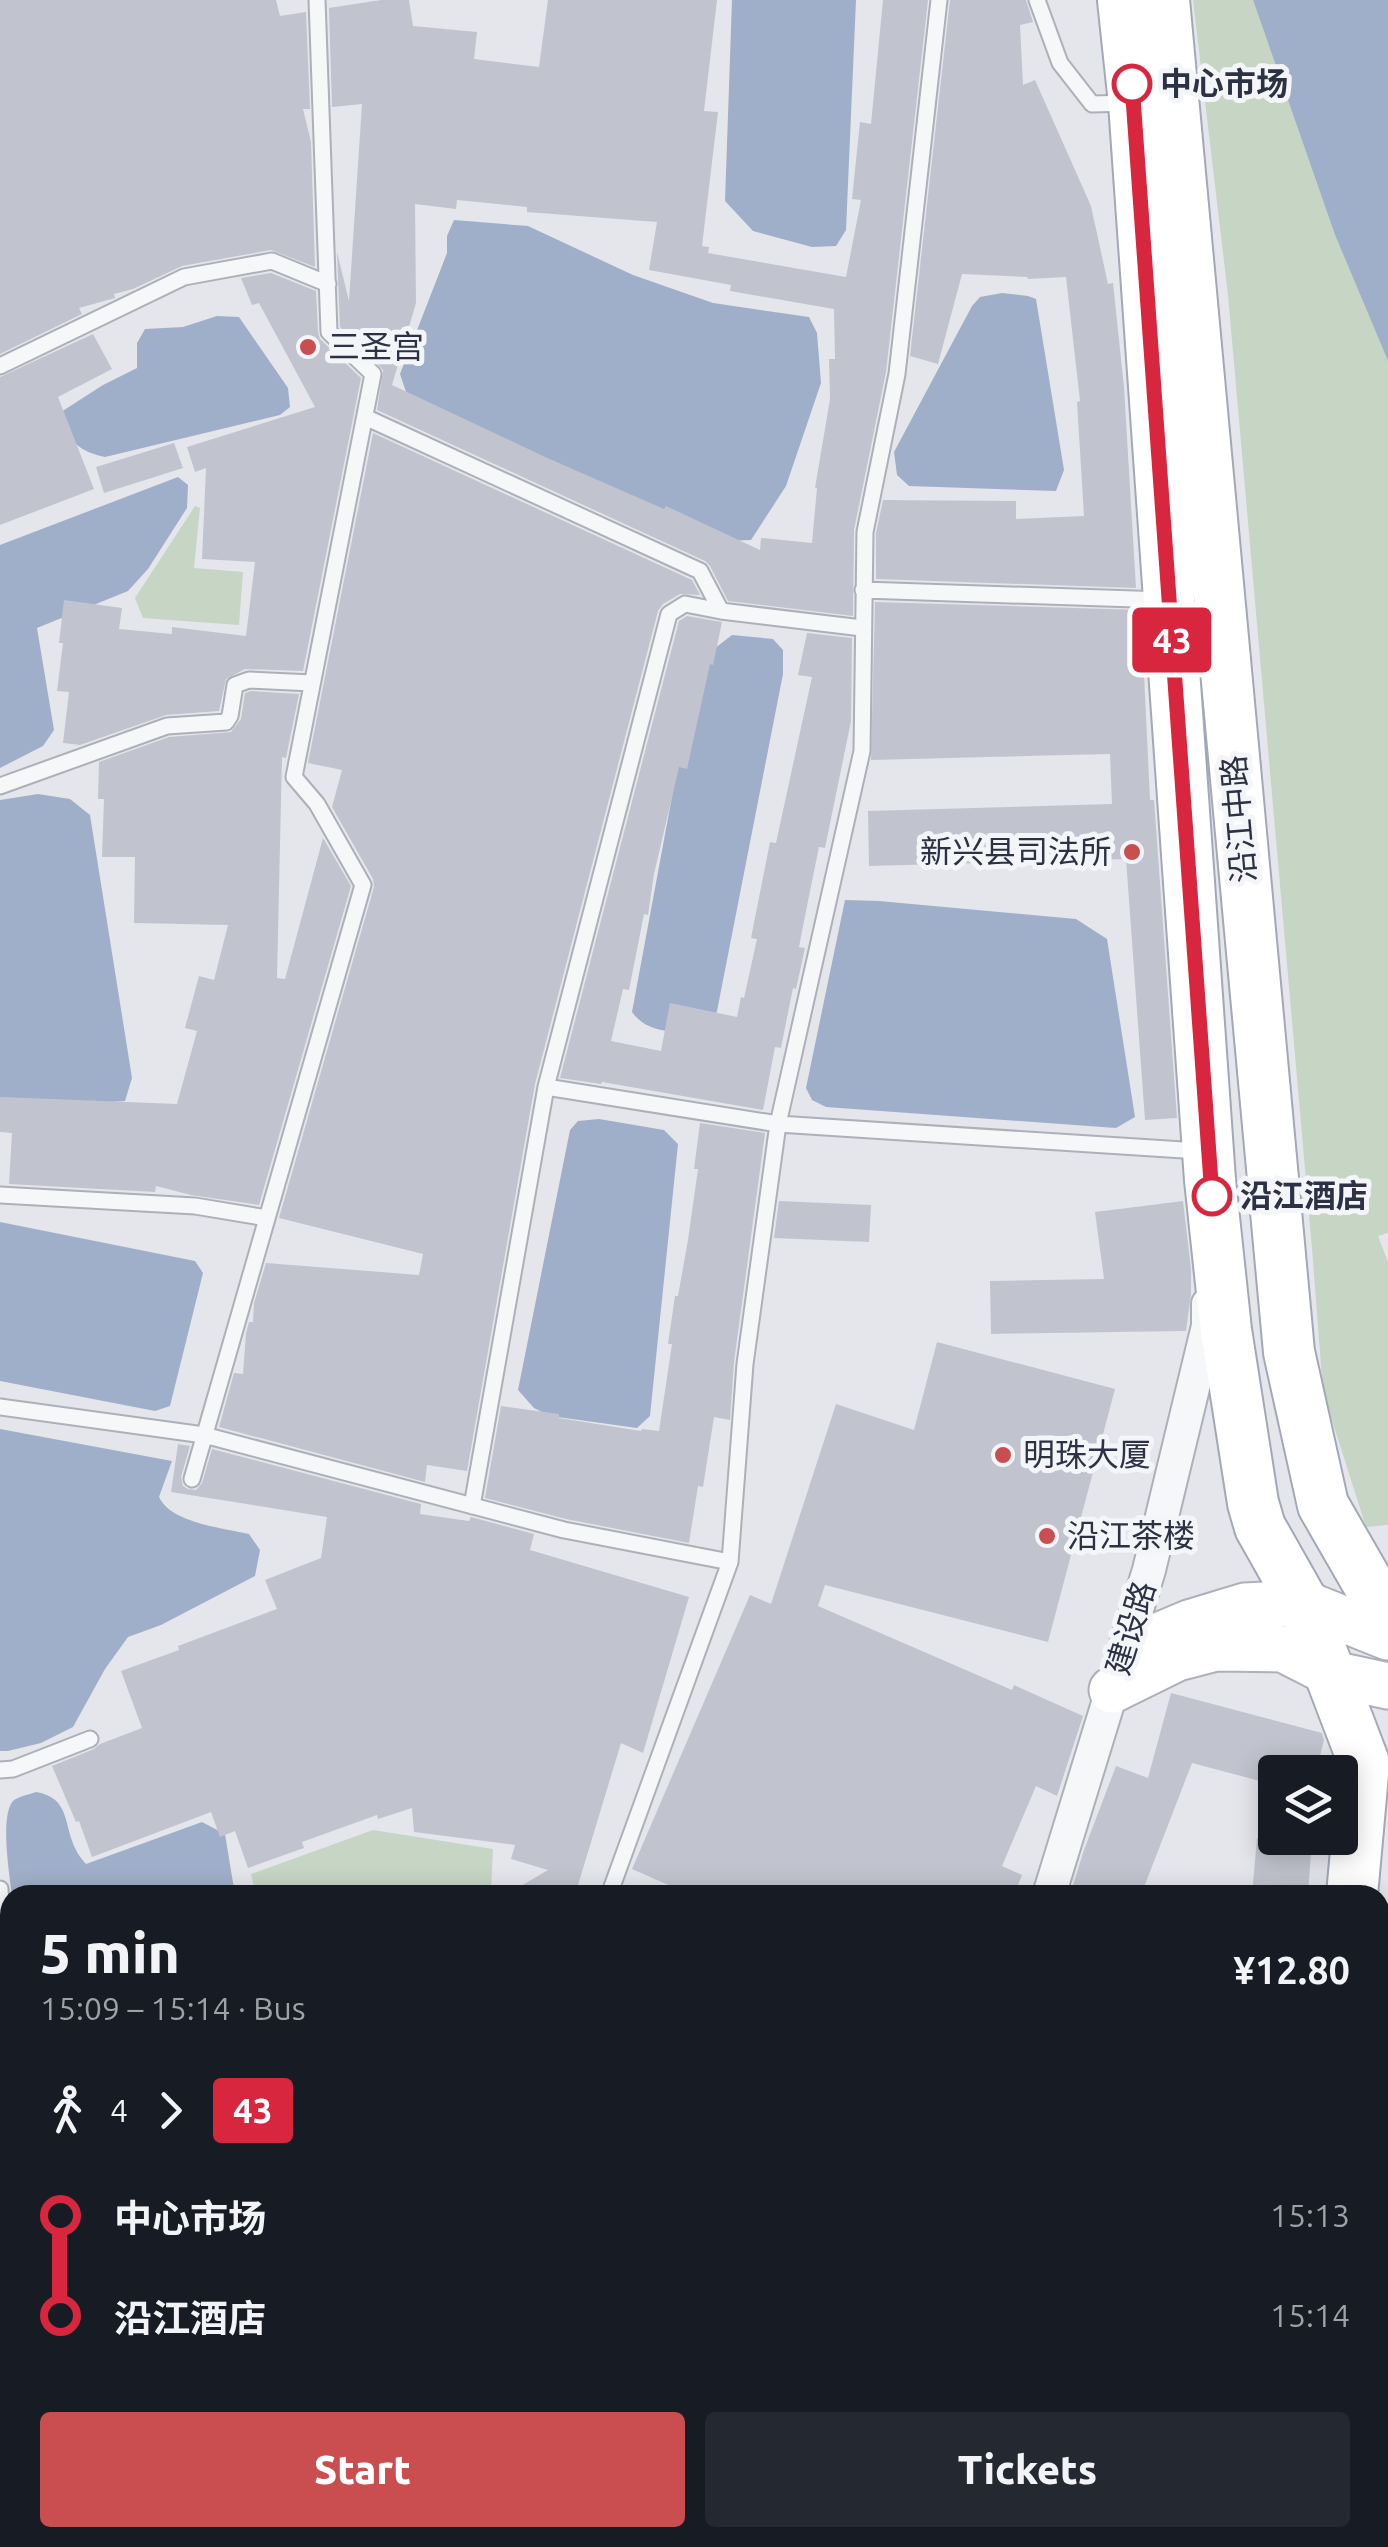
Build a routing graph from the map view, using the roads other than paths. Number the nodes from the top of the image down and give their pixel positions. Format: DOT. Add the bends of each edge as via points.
graph roads {
  1 [pos="318,0"];
  2 [pos="940,0"];
  3 [pos="1037,0"];
  4 [pos="1123,0"];
  5 [pos="1164,0"];
  6 [pos="1134,103"];
  7 [pos="328,284"];
  8 [pos="0,366"];
  9 [pos="364,418"];
  10 [pos="863,590"];
  11 [pos="1170,600"];
  12 [pos="722,612"];
  13 [pos="862,628"];
  14 [pos="312,683"];
  15 [pos="0,786"];
  16 [pos="546,1087"];
  17 [pos="778,1124"];
  18 [pos="1209,1165"];
  19 [pos="0,1195"];
  20 [pos="267,1218"];
  21 [pos="0,1407"];
  22 [pos="204,1435"];
  23 [pos="192,1479"];
  24 [pos="472,1506"];
  25 [pos="730,1562"];
  26 [pos="1303,1603"];
  27 [pos="1388,1618"];
  28 [pos="1388,1636"];
  29 [pos="1118,1670"];
  30 [pos="1332,1674"];
  31 [pos="1388,1686"];
  32 [pos="90,1739"];
  33 [pos="0,1770"];
  34 [pos="613,1885"];
  35 [pos="1051,1885"];
  36 [pos="1353,1885"];
  1 -- 7 [label="lane"];
  2 -- 10 [label="lane" via="897,374 865,532"];
  3 -- 6 [label="lane" via="1060,63 1092,104"];
  4 -- 6 [label="main road, 沿江中路"];
  5 -- 27 [label="main road, 沿江中路" via="1289,1352 1323,1504"];
  6 -- 11 [label="main road, 沿江中路"];
  7 -- 8 [label="lane" via="272,261 184,277"];
  7 -- 9 [label="lane" via="329,332 373,374"];
  9 -- 12 [label="lane" via="700,571"];
  9 -- 14 [label="lane"];
  10 -- 11 [label="lane"];
  10 -- 13 [label="lane"];
  11 -- 18 [label="main road, 沿江中路"];
  12 -- 13 [label="lane"];
  12 -- 16 [label="lane" via="686,604 669,614"];
  13 -- 17 [label="lane" via="862,751"];
  14 -- 15 [label="lane" via="240,682 226,722 167,726"];
  14 -- 20 [label="lane" via="294,777 363,885"];
  16 -- 17 [label="lane"];
  16 -- 24 [label="lane"];
  17 -- 18 [label="lane"];
  17 -- 25 [label="lane" via="745,1364"];
  18 -- 26 [label="main road, 沿江中路" via="1252,1503"];
  18 -- 29 [label="street, 建设路" via="1208,1326"];
  19 -- 20 [label="lane" via="195,1206"];
  20 -- 22 [label="lane"];
  21 -- 22 [label="lane"];
  22 -- 23 [label="lane"];
  22 -- 24 [label="lane"];
  24 -- 25 [label="lane"];
  25 -- 34 [label="lane"];
  26 -- 28 [label="main road"];
  26 -- 29 [label="main road" via="1245,1606 1189,1623"];
  26 -- 30 [label="main road, 沿江中路"];
  29 -- 30 [label="main road" via="1216,1648 1282,1649"];
  29 -- 35 [label="street, 建设路"];
  30 -- 31 [label="main road"];
  30 -- 36 [label="main road, 沿江中路" via="1364,1763"];
  32 -- 33 [label="lane"];
}
